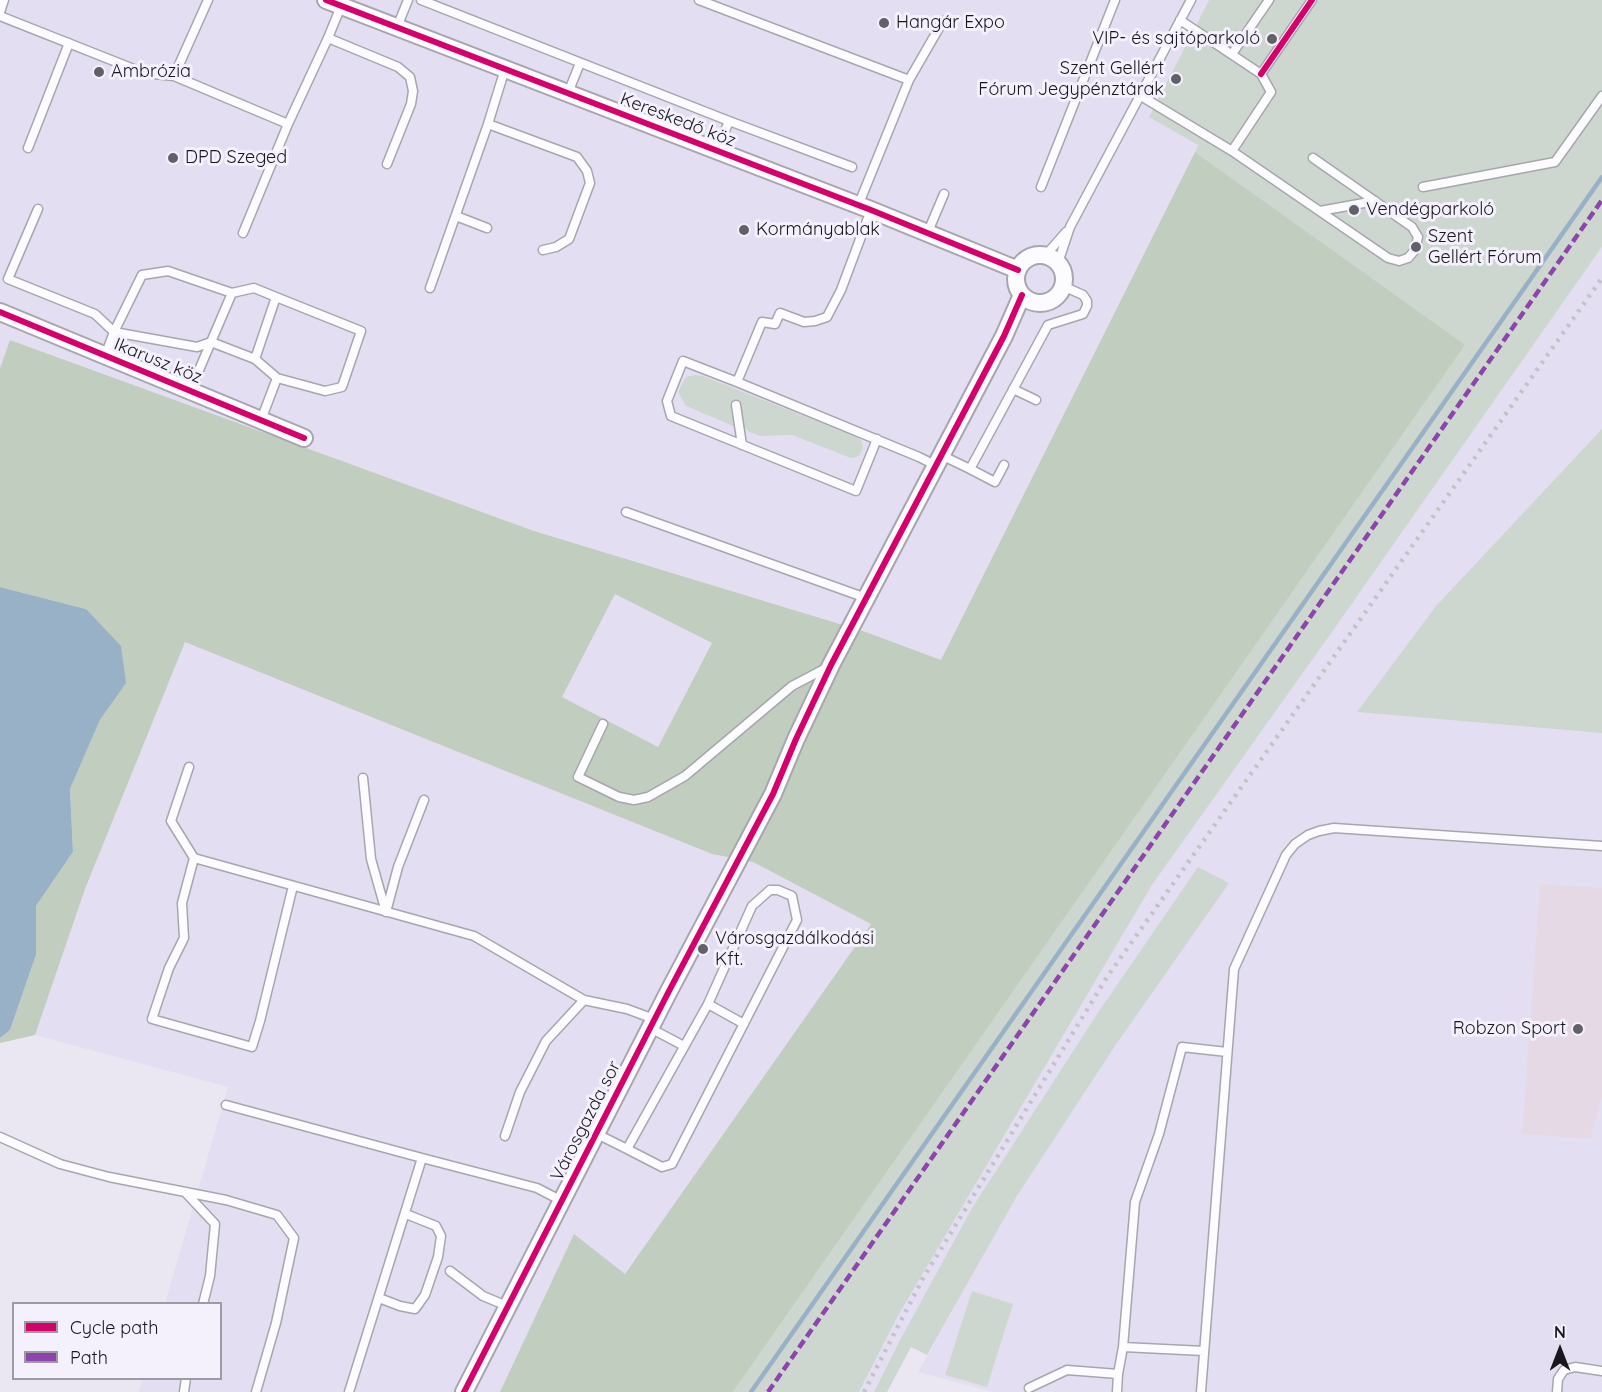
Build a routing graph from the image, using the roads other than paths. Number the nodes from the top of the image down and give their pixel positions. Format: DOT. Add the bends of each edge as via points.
graph roads {
  1 [pos="4,0"];
  2 [pos="208,0"];
  3 [pos="408,0"];
  4 [pos="421,0"];
  5 [pos="699,0"];
  6 [pos="1115,0"];
  7 [pos="1191,0"];
  8 [pos="1269,0"];
  9 [pos="1312,0"];
  10 [pos="334,3"];
  11 [pos="0,14"];
  12 [pos="1180,20"];
  13 [pos="943,21"];
  14 [pos="397,27"];
  15 [pos="328,38"];
  16 [pos="69,43"];
  17 [pos="1232,54"];
  18 [pos="580,63"];
  19 [pos="506,69"];
  20 [pos="1261,74"];
  21 [pos="174,76"];
  22 [pos="909,80"];
  23 [pos="568,93"];
  24 [pos="1141,96"];
  25 [pos="1602,96"];
  26 [pos="729,121"];
  27 [pos="288,124"];
  28 [pos="488,124"];
  29 [pos="28,148"];
  30 [pos="717,151"];
  31 [pos="1232,151"];
  32 [pos="1313,158"];
  33 [pos="387,164"];
  34 [pos="852,167"];
  35 [pos="1041,187"];
  36 [pos="1423,187"];
  37 [pos="944,194"];
  38 [pos="1375,201"];
  39 [pos="865,208"];
  40 [pos="38,209"];
  41 [pos="1320,211"];
  42 [pos="456,216"];
  43 [pos="1070,227"];
  44 [pos="487,228"];
  45 [pos="243,233"];
  46 [pos="927,234"];
  47 [pos="543,250"];
  48 [pos="1051,260"];
  49 [pos="1018,270"];
  50 [pos="1063,286"];
  51 [pos="430,288"];
  52 [pos="232,293"];
  53 [pos="276,297"];
  54 [pos="1028,299"];
  55 [pos="0,312"];
  56 [pos="114,333"];
  57 [pos="212,342"];
  58 [pos="105,356"];
  59 [pos="255,359"];
  60 [pos="277,378"];
  61 [pos="737,382"];
  62 [pos="1013,389"];
  63 [pos="190,391"];
  64 [pos="1036,400"];
  65 [pos="736,405"];
  66 [pos="261,420"];
  67 [pos="304,438"];
  68 [pos="877,440"];
  69 [pos="742,445"];
  70 [pos="938,460"];
  71 [pos="1004,465"];
  72 [pos="970,469"];
  73 [pos="626,512"];
  74 [pos="866,597"];
  75 [pos="831,665"];
  76 [pos="603,724"];
  77 [pos="189,766"];
  78 [pos="363,778"];
  79 [pos="424,800"];
  80 [pos="1602,846"];
  81 [pos="194,858"];
  82 [pos="293,886"];
  83 [pos="386,912"];
  84 [pos="584,1000"];
  85 [pos="708,1004"];
  86 [pos="652,1024"];
  87 [pos="744,1024"];
  88 [pos="684,1046"];
  89 [pos="1227,1052"];
  90 [pos="226,1105"];
  91 [pos="597,1134"];
  92 [pos="505,1136"];
  93 [pos="0,1137"];
  94 [pos="627,1149"];
  95 [pos="423,1158"];
  96 [pos="185,1191"];
  97 [pos="562,1201"];
  98 [pos="406,1214"];
  99 [pos="450,1270"];
  100 [pos="379,1298"];
  101 [pos="203,1302"];
  102 [pos="507,1306"];
  103 [pos="1123,1347"];
  104 [pos="1204,1351"];
  105 [pos="1602,1371"];
  106 [pos="1118,1374"];
  107 [pos="1029,1388"];
  108 [pos="256,1392"];
  109 [pos="349,1392"];
  110 [pos="464,1392"];
  111 [pos="1117,1392"];
  112 [pos="1201,1392"];
  113 [pos="1557,1392"];
  1 -- 11 [label="lane"];
  2 -- 21 [label="lane"];
  3 -- 14 [label="lane"];
  4 -- 18 [label="lane"];
  5 -- 22 [label="lane"];
  6 -- 35 [label="lane"];
  7 -- 12 [label="lane"];
  8 -- 17 [label="lane"];
  9 -- 20 [label="lane"];
  10 -- 14 [label="street, Kereskedő köz"];
  10 -- 15 [label="lane"];
  11 -- 16 [label="lane"];
  12 -- 17 [label="lane"];
  12 -- 24 [label="lane"];
  13 -- 22 [label="lane"];
  14 -- 19 [label="street, Kereskedő köz"];
  15 -- 27 [label="lane"];
  15 -- 33 [label="lane" via="398,66 410,77 411,104"];
  16 -- 21 [label="lane" via="144,73"];
  16 -- 29 [label="lane"];
  17 -- 20 [label="lane"];
  18 -- 23 [label="lane"];
  18 -- 26 [label="lane"];
  19 -- 23 [label="street, Kereskedő köz"];
  19 -- 28 [label="lane"];
  20 -- 31 [label="lane" via="1271,92"];
  21 -- 27 [label="lane"];
  22 -- 39 [label="lane"];
  23 -- 30 [label="street, Kereskedő köz"];
  24 -- 31 [label="lane"];
  24 -- 43 [label="lane"];
  25 -- 36 [label="lane" via="1555,162"];
  26 -- 30 [label="lane"];
  26 -- 34 [label="lane"];
  27 -- 45 [label="lane"];
  28 -- 42 [label="lane"];
  28 -- 47 [label="lane" via="577,157 587,171 590,183 569,239"];
  30 -- 39 [label="street, Kereskedő köz"];
  31 -- 41 [label="lane"];
  32 -- 38 [label="lane"];
  37 -- 46 [label="lane"];
  38 -- 41 [label="lane"];
  38 -- 41 [label="lane" via="1412,227 1418,237 1408,258 1388,258"];
  39 -- 46 [label="street, Kereskedő köz"];
  39 -- 61 [label="lane" via="842,290 827,317 804,322 780,314 776,324 762,322"];
  40 -- 56 [label="lane" via="8,279 95,314"];
  42 -- 44 [label="lane"];
  42 -- 51 [label="lane"];
  43 -- 48 [label="lane"];
  43 -- 48 [label="lane"];
  46 -- 49 [label="street, Kereskedő köz"];
  48 -- 49 [label="street" via="1034,256"];
  48 -- 50 [label="street" via="1062,270"];
  49 -- 54 [label="street" via="1017,288"];
  50 -- 54 [label="street" via="1051,300 1042,303"];
  50 -- 62 [label="lane" via="1083,295 1088,306 1083,314 1048,325"];
  52 -- 53 [label="lane" via="254,288"];
  52 -- 56 [label="lane" via="168,271 141,275"];
  52 -- 57 [label="lane"];
  53 -- 59 [label="lane"];
  53 -- 60 [label="lane" via="361,331 342,387 325,392"];
  54 -- 70 [label="street, Városgazda sor"];
  55 -- 58 [label="street, Ikarusz köz"];
  56 -- 57 [label="lane" via="197,347"];
  56 -- 58 [label="lane"];
  57 -- 59 [label="lane"];
  57 -- 63 [label="lane"];
  58 -- 63 [label="street, Ikarusz köz"];
  59 -- 60 [label="lane"];
  60 -- 66 [label="lane"];
  61 -- 68 [label="lane"];
  61 -- 69 [label="lane" via="682,361 667,401 671,416"];
  62 -- 64 [label="lane"];
  62 -- 72 [label="lane"];
  63 -- 66 [label="street, Ikarusz köz"];
  65 -- 69 [label="lane"];
  66 -- 67 [label="street, Ikarusz köz"];
  68 -- 69 [label="lane" via="855,491"];
  68 -- 70 [label="lane" via="919,457"];
  70 -- 72 [label="lane"];
  70 -- 74 [label="street, Városgazda sor"];
  71 -- 72 [label="lane" via="995,482"];
  73 -- 74 [label="lane"];
  74 -- 75 [label="street, Városgazda sor"];
  75 -- 76 [label="lane" via="792,686 685,776 634,800 619,798 578,777"];
  75 -- 86 [label="street, Városgazda sor" via="773,794"];
  77 -- 81 [label="lane" via="171,821"];
  78 -- 83 [label="lane" via="371,859"];
  79 -- 83 [label="lane" via="398,867"];
  80 -- 89 [label="lane" via="1349,828 1308,836 1286,855 1234,969"];
  81 -- 82 [label="lane"];
  81 -- 82 [label="lane" via="182,903 184,938 152,1019 252,1047"];
  82 -- 83 [label="lane"];
  83 -- 84 [label="lane" via="474,936"];
  84 -- 86 [label="lane" via="622,1007"];
  84 -- 92 [label="lane" via="546,1041 520,1092"];
  85 -- 87 [label="lane"];
  85 -- 87 [label="lane" via="752,906 770,890 792,896 797,920"];
  85 -- 88 [label="lane"];
  86 -- 88 [label="lane"];
  86 -- 91 [label="street, Városgazda sor"];
  87 -- 94 [label="lane" via="672,1164 662,1167"];
  88 -- 94 [label="lane"];
  89 -- 103 [label="lane" via="1182,1047 1159,1134 1135,1202"];
  89 -- 104 [label="lane"];
  90 -- 95 [label="lane"];
  91 -- 94 [label="lane"];
  91 -- 97 [label="street, Városgazda sor"];
  93 -- 96 [label="lane" via="60,1164"];
  95 -- 97 [label="lane" via="537,1188"];
  95 -- 98 [label="lane"];
  96 -- 101 [label="lane" via="215,1224 210,1276"];
  96 -- 108 [label="lane" via="277,1215 294,1238"];
  97 -- 102 [label="street, Városgazda sor"];
  98 -- 100 [label="lane"];
  98 -- 100 [label="lane" via="436,1226 441,1236 438,1257 425,1295 415,1309"];
  99 -- 102 [label="lane" via="483,1296"];
  100 -- 109 [label="lane"];
  102 -- 110 [label="street, Városgazda sor"];
  103 -- 104 [label="lane"];
  103 -- 106 [label="lane"];
  104 -- 112 [label="lane"];
  105 -- 113 [label="lane" via="1575,1366 1564,1370"];
  106 -- 107 [label="lane" via="1067,1370"];
  106 -- 111 [label="lane"];
}
